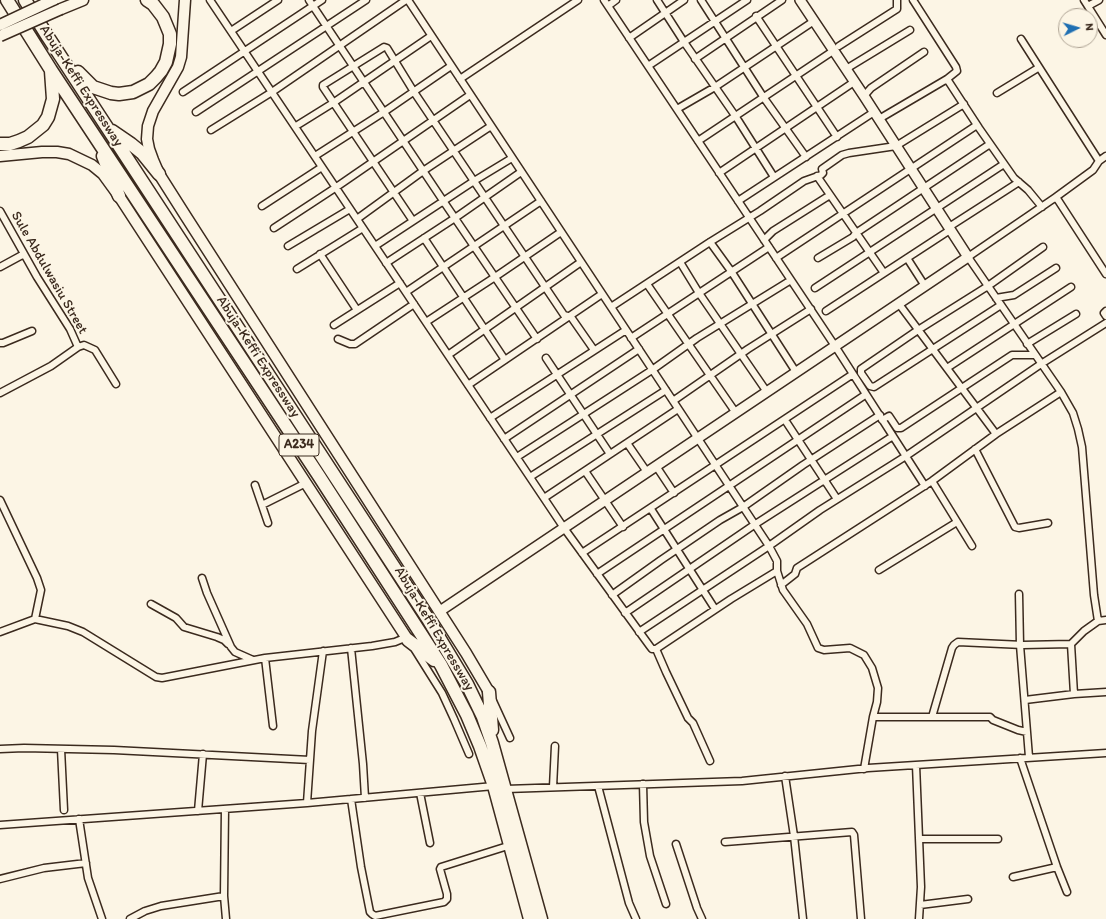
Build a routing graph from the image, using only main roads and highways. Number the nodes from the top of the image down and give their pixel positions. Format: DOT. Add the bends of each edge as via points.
graph roads {
  1 [pos="7,0"];
  2 [pos="26,0"];
  3 [pos="53,0"];
  4 [pos="82,0"];
  5 [pos="147,0"];
  6 [pos="185,0"];
  7 [pos="0,25"];
  8 [pos="0,36"];
  9 [pos="48,38"];
  10 [pos="51,70"];
  11 [pos="108,128"];
  12 [pos="98,140"];
  13 [pos="0,144"];
  14 [pos="0,156"];
  15 [pos="160,174"];
  16 [pos="119,196"];
  17 [pos="407,638"];
  18 [pos="445,672"];
  19 [pos="489,692"];
  20 [pos="492,743"];
  21 [pos="500,788"];
  22 [pos="530,919"];
  23 [pos="541,919"];
  1 -- 10 [label="highway, Abuja-Keffi Expressway / A234"];
  2 -- 9 [label="highway, Abuja-Keffi Expressway / A234"];
  3 -- 7 [label="main road, bridge"];
  4 -- 8 [label="main road, bridge"];
  5 -- 9 [label="highway" via="163,17 170,34 170,44 162,71 149,84 133,92 119,94 93,87 81,77"];
  6 -- 15 [label="main road, Abuja-Keffi Expressway" via="181,57 148,126 149,149"];
  9 -- 11 [label="highway, Abuja-Keffi Expressway / A234"];
  10 -- 12 [label="highway, Abuja-Keffi Expressway / A234"];
  10 -- 13 [label="highway" via="53,99 43,125 19,141"];
  11 -- 15 [label="highway" via="142,153"];
  11 -- 20 [label="highway, Abuja-Keffi Expressway / A234" via="453,659 474,697"];
  12 -- 16 [label="highway"];
  12 -- 18 [label="highway, Abuja-Keffi Expressway / A234" via="332,495"];
  14 -- 16 [label="main road, Abuja-Keffi Expressway" via="42,152 70,154 92,165"];
  15 -- 19 [label="main road, Abuja-Keffi Expressway" via="440,611"];
  16 -- 17 [label="main road, Abuja-Keffi Expressway"];
  17 -- 18 [label="highway"];
  18 -- 21 [label="highway, Abuja-Keffi Expressway / A234"];
  19 -- 20 [label="highway"];
  20 -- 21 [label="highway, Abuja-Keffi Expressway / A234"];
  21 -- 22 [label="highway, Abuja-Keffi Expressway / A234" via="511,845"];
  21 -- 23 [label="highway, Abuja-Keffi Expressway / A234"];
}
